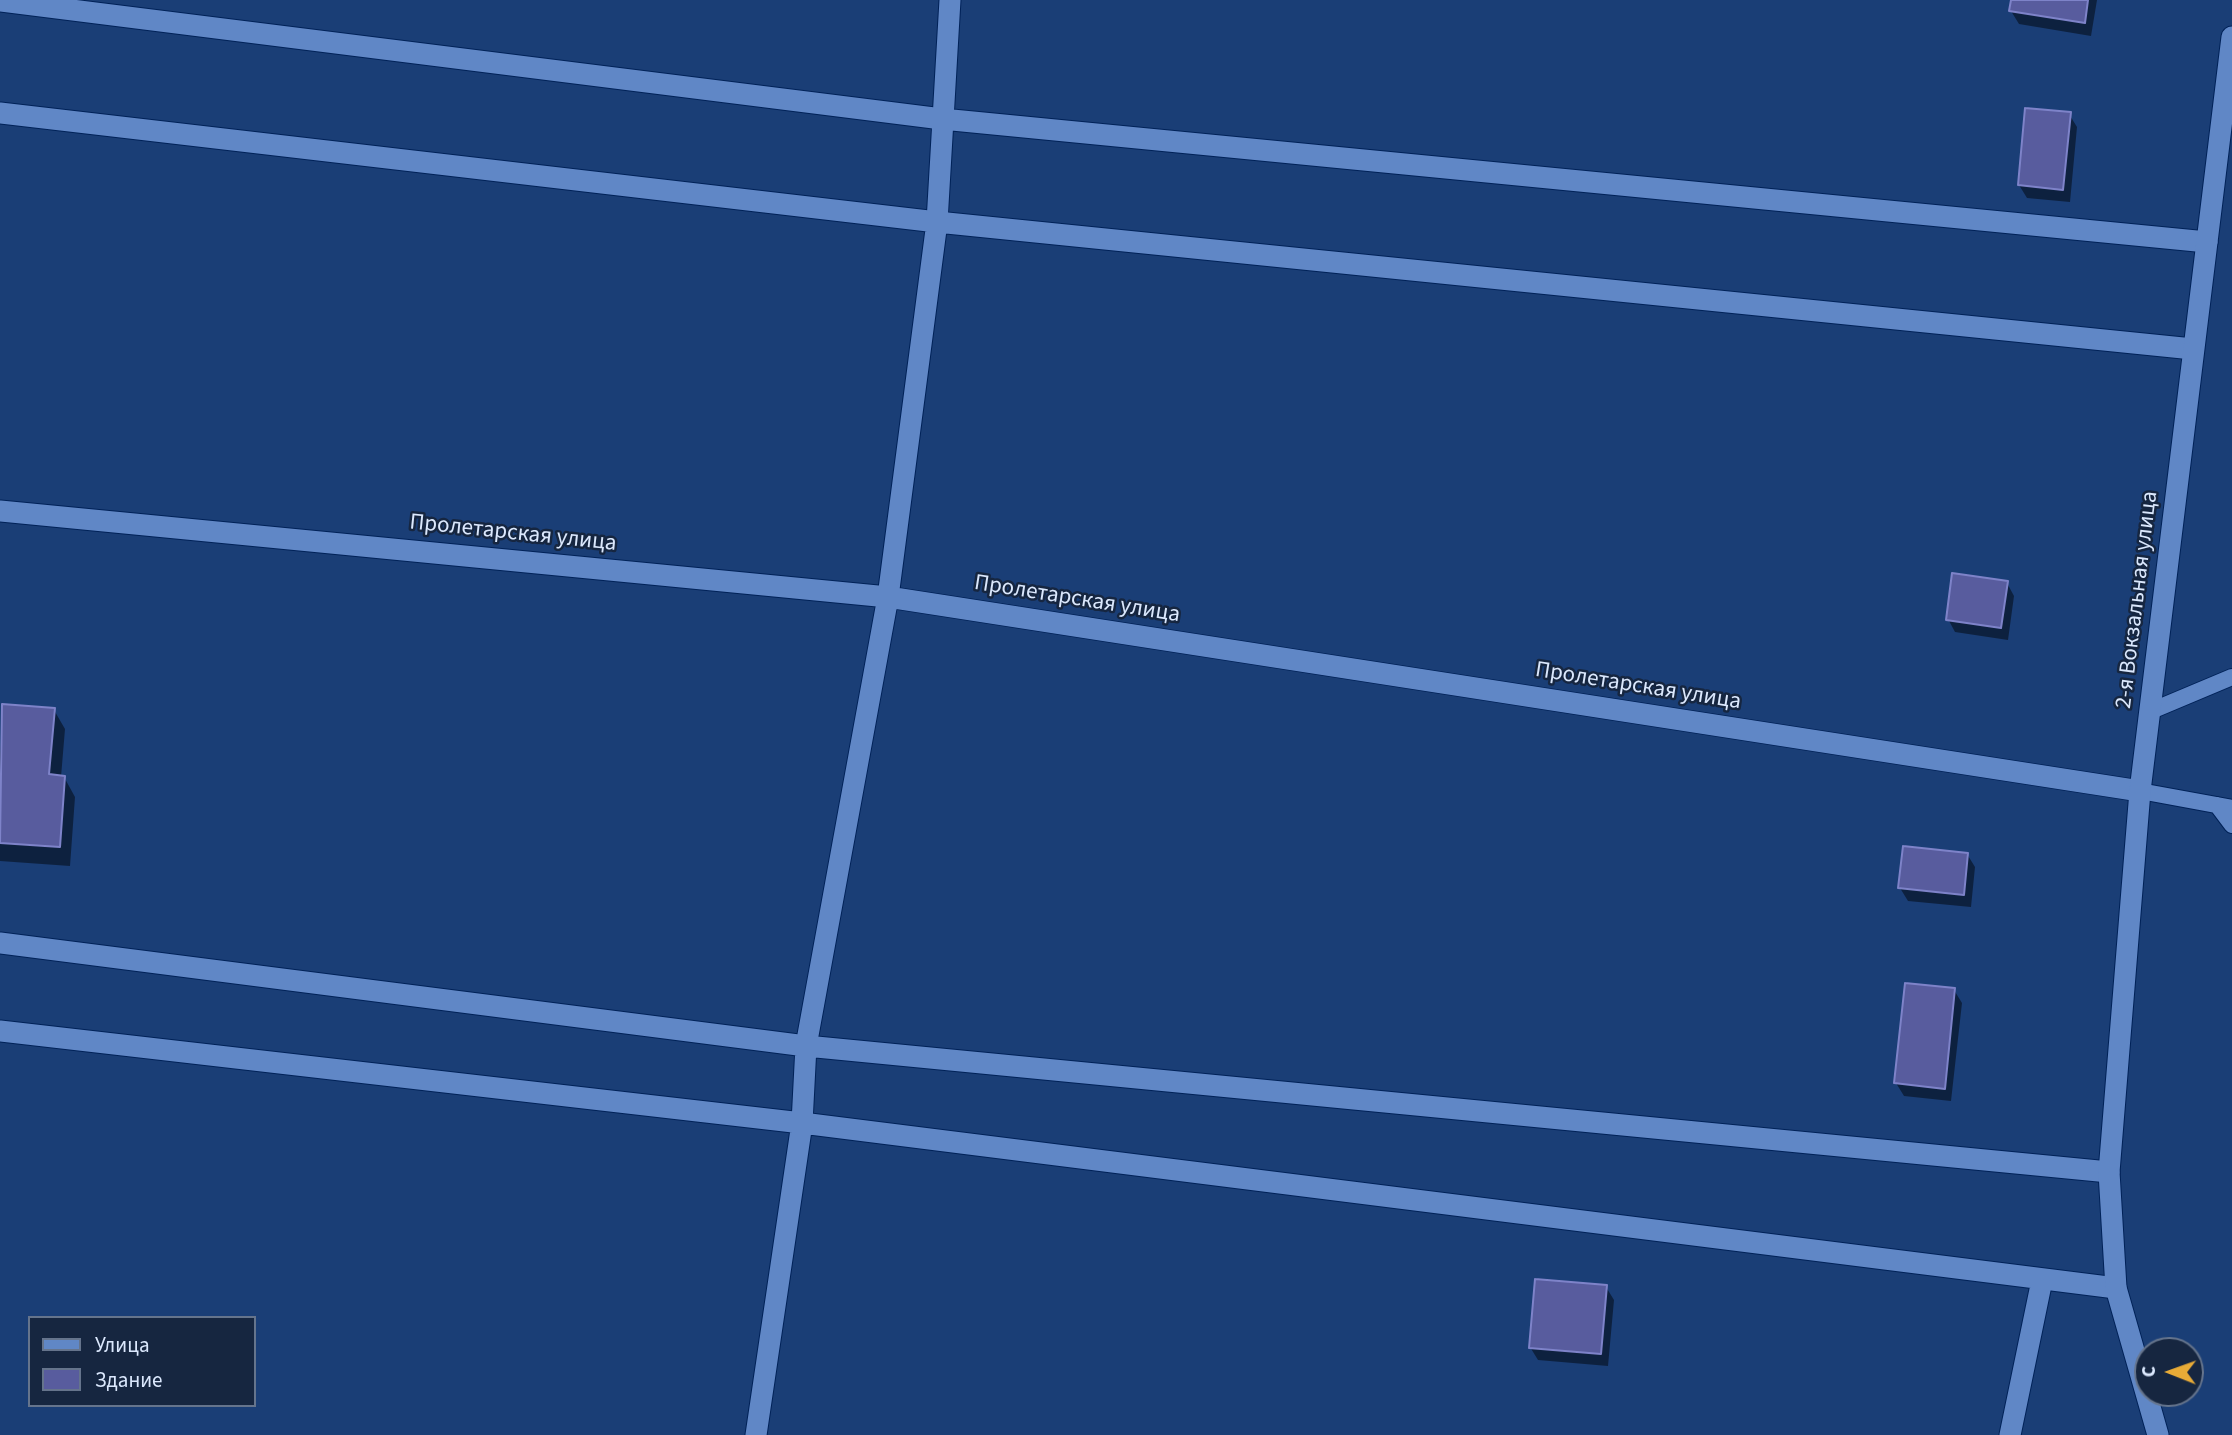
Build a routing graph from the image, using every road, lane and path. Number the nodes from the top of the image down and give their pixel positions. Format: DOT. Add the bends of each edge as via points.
graph roads {
  1 [pos="950,0"];
  2 [pos="0,1"];
  3 [pos="2232,37"];
  4 [pos="0,113"];
  5 [pos="942,119"];
  6 [pos="2226,136"];
  7 [pos="937,222"];
  8 [pos="2207,242"];
  9 [pos="2193,349"];
  10 [pos="0,511"];
  11 [pos="888,597"];
  12 [pos="2232,677"];
  13 [pos="2151,711"];
  14 [pos="2140,791"];
  15 [pos="2224,806"];
  16 [pos="2232,825"];
  17 [pos="0,943"];
  18 [pos="0,1031"];
  19 [pos="806,1046"];
  20 [pos="802,1123"];
  21 [pos="2109,1172"];
  22 [pos="2042,1280"];
  23 [pos="2116,1288"];
  24 [pos="756,1435"];
  25 [pos="2010,1435"];
  26 [pos="2158,1435"];
  1 -- 5 [label="street"];
  2 -- 5 [label="street"];
  3 -- 6 [label="street, 2-я Вокзальная улица"];
  4 -- 7 [label="street"];
  5 -- 7 [label="street"];
  5 -- 8 [label="street"];
  6 -- 8 [label="street, 2-я Вокзальная улица"];
  7 -- 9 [label="street"];
  7 -- 11 [label="street"];
  8 -- 9 [label="street, 2-я Вокзальная улица"];
  9 -- 13 [label="street, 2-я Вокзальная улица"];
  10 -- 11 [label="street, Пролетарская улица"];
  11 -- 14 [label="street, Пролетарская улица"];
  11 -- 19 [label="street"];
  12 -- 13 [label="lane"];
  13 -- 14 [label="street, 2-я Вокзальная улица"];
  14 -- 15 [label="lane"];
  14 -- 21 [label="street, 2-я Вокзальная улица"];
  15 -- 16 [label="lane"];
  17 -- 19 [label="street"];
  18 -- 20 [label="street"];
  19 -- 20 [label="street"];
  19 -- 21 [label="street"];
  20 -- 22 [label="street"];
  20 -- 24 [label="street"];
  21 -- 23 [label="street, 2-я Вокзальная улица"];
  22 -- 23 [label="street"];
  22 -- 25 [label="street"];
  23 -- 26 [label="street, 2-я Вокзальная улица"];
}
